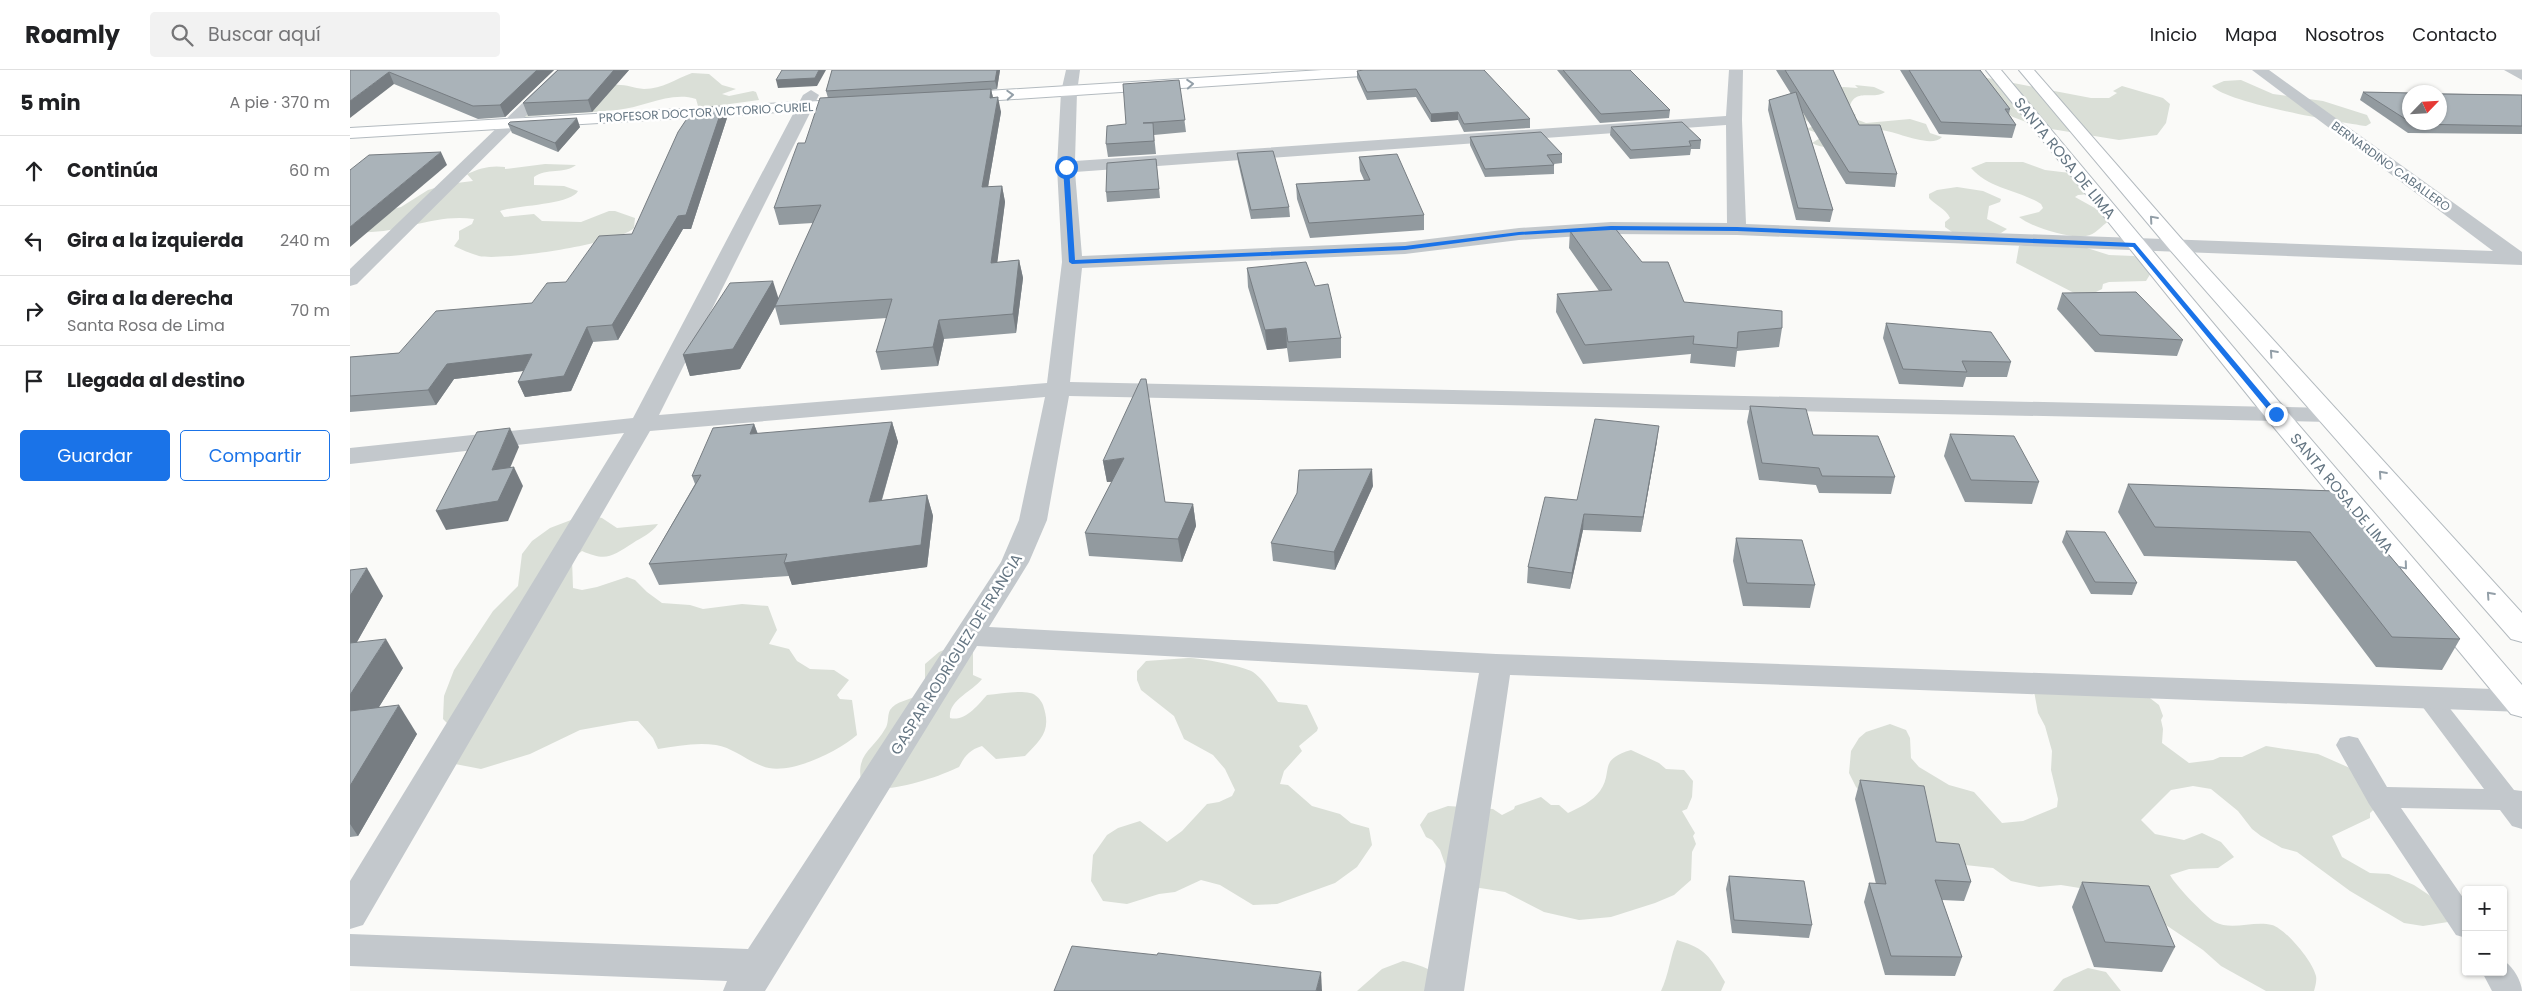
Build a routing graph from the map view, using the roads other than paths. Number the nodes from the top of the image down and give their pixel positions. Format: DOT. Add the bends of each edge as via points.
graph roads {
  1 [pos="565,70"];
  2 [pos="1212,70"];
  3 [pos="1392,70"];
  4 [pos="1736,70"];
  5 [pos="1993,70"];
  6 [pos="2026,70"];
  7 [pos="2259,70"];
  8 [pos="2511,70"];
  9 [pos="2522,76"];
  10 [pos="1071,80"];
  11 [pos="860,92"];
  12 [pos="944,93"];
  13 [pos="808,101"];
  14 [pos="874,103"];
  15 [pos="516,117"];
  16 [pos="1734,120"];
  17 [pos="350,123"];
  18 [pos="350,133"];
  19 [pos="1066,167"];
  20 [pos="1737,229"];
  21 [pos="2135,245"];
  22 [pos="2178,247"];
  23 [pos="2520,259"];
  24 [pos="1072,262"];
  25 [pos="350,280"];
  26 [pos="1058,388"];
  27 [pos="2276,414"];
  28 [pos="2329,415"];
  29 [pos="642,424"];
  30 [pos="350,456"];
  31 [pos="2522,632"];
  32 [pos="969,636"];
  33 [pos="1496,664"];
  34 [pos="2428,698"];
  35 [pos="2521,703"];
  36 [pos="2348,745"];
  37 [pos="2379,798"];
  38 [pos="2517,807"];
  39 [pos="350,914"];
  40 [pos="2462,920"];
  41 [pos="350,950"];
  42 [pos="2500,976"];
  43 [pos="750,979"];
  44 [pos="1444,991"];
  45 [pos="2509,991"];
  1 -- 15 [label="street"];
  2 -- 10 [label="street"];
  10 -- 3 [label="street, one-way"];
  4 -- 16 [label="street"];
  5 -- 21 [label="street, SANTA ROSA DE LIMA"];
  22 -- 6 [label="street, one-way"];
  7 -- 23 [label="street, BERNARDINO CABALLERO"];
  8 -- 9 [label="street"];
  10 -- 12 [label="street"];
  10 -- 19 [label="street, GASPAR RODRÍGUEZ DE FRANCIA"];
  11 -- 13 [label="street, PROFESOR DOCTOR VICTORIO CURIEL"];
  13 -- 14 [label="street, PROFESOR DOCTOR VICTORIO CURIEL"];
  13 -- 15 [label="street, PROFESOR DOCTOR VICTORIO CURIEL"];
  13 -- 29 [label="street"];
  15 -- 17 [label="street, PROFESOR DOCTOR VICTORIO CURIEL"];
  15 -- 18 [label="street, PROFESOR DOCTOR VICTORIO CURIEL"];
  15 -- 25 [label="street"];
  16 -- 19 [label="street"];
  16 -- 20 [label="street"];
  19 -- 24 [label="street, GASPAR RODRÍGUEZ DE FRANCIA"];
  20 -- 21 [label="street"];
  20 -- 24 [label="street" via="1611,228 1519,234 1405,248"];
  21 -- 22 [label="street"];
  21 -- 27 [label="street, SANTA ROSA DE LIMA"];
  22 -- 23 [label="street"];
  28 -- 22 [label="street, one-way"];
  24 -- 26 [label="street, GASPAR RODRÍGUEZ DE FRANCIA"];
  26 -- 27 [label="street"];
  26 -- 29 [label="street"];
  26 -- 32 [label="street, GASPAR RODRÍGUEZ DE FRANCIA" via="1033,520 1015,562"];
  27 -- 28 [label="street"];
  27 -- 35 [label="street, SANTA ROSA DE LIMA, one-way"];
  31 -- 28 [label="street, one-way"];
  29 -- 30 [label="street"];
  29 -- 39 [label="street"];
  32 -- 33 [label="street"];
  32 -- 43 [label="street, GASPAR RODRÍGUEZ DE FRANCIA"];
  33 -- 34 [label="street"];
  33 -- 44 [label="street"];
  34 -- 35 [label="street"];
  34 -- 38 [label="lane"];
  36 -- 37 [label="lane"];
  37 -- 38 [label="lane"];
  37 -- 40 [label="lane"];
  41 -- 43 [label="street"];
  42 -- 45 [label="lane"];
}
